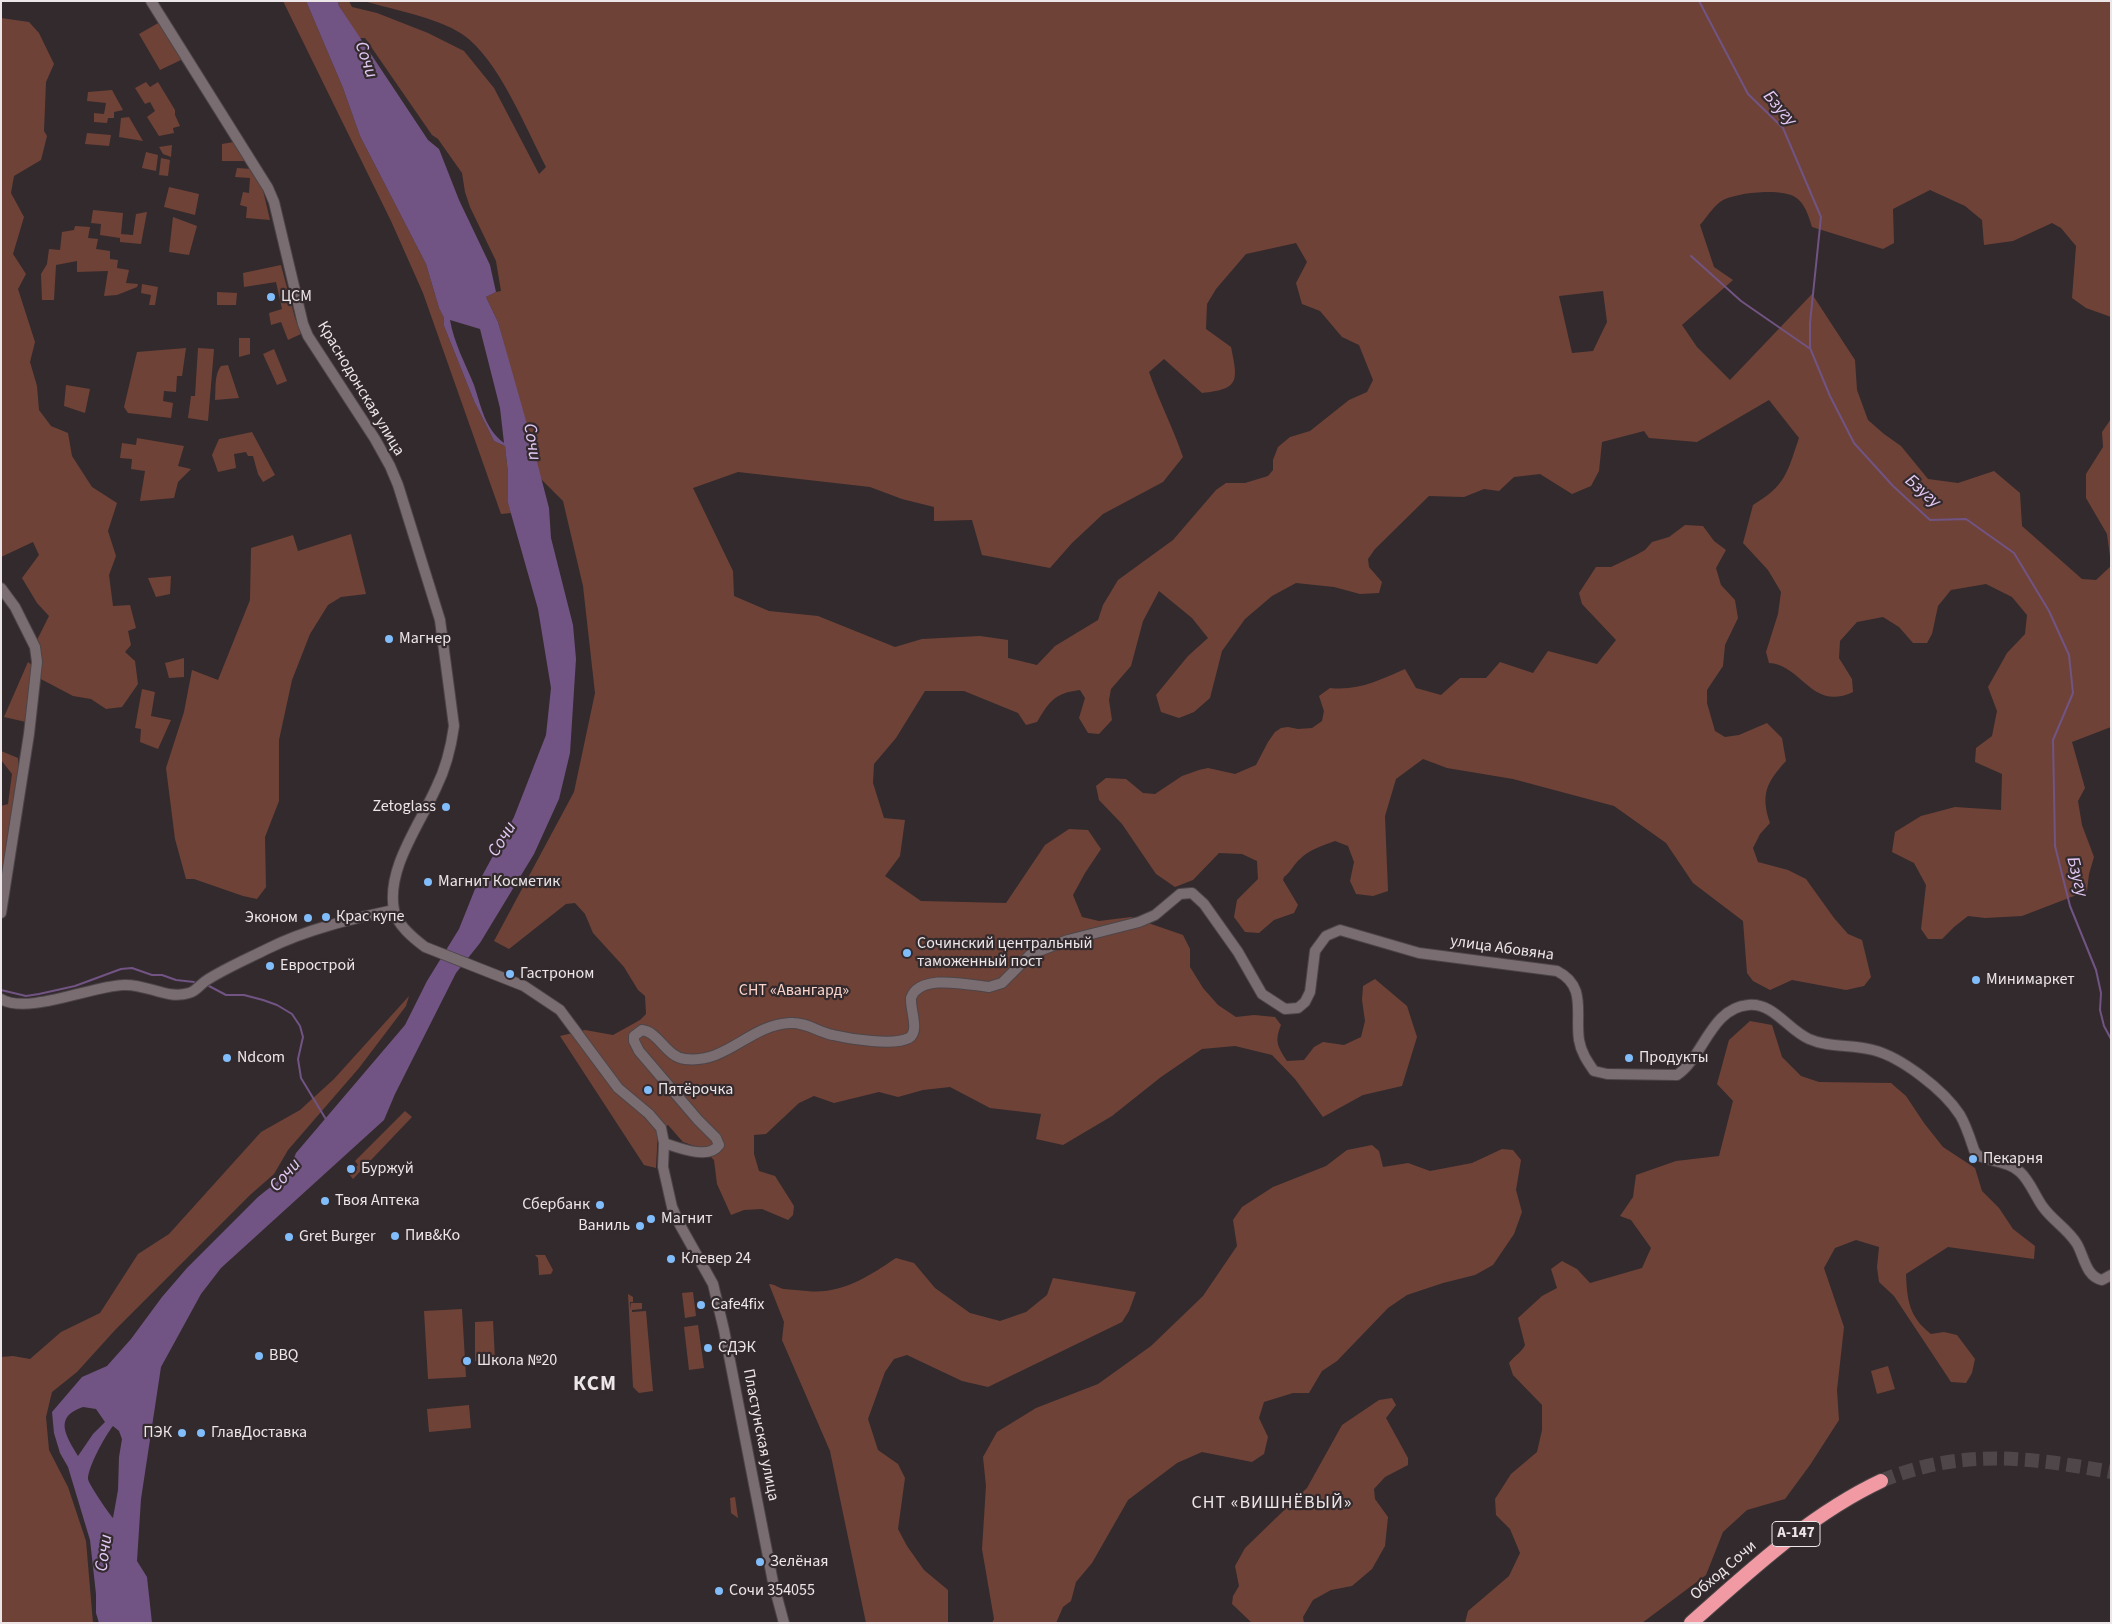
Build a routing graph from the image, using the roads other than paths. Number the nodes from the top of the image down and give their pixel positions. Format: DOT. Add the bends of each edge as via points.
graph roads {
  1 [pos="151,1"];
  2 [pos="1,588"];
  3 [pos="394,910"];
  4 [pos="1,913"];
  5 [pos="1,999"];
  6 [pos="664,1143"];
  7 [pos="2111,1276"];
  8 [pos="1881,1481"];
  9 [pos="784,1623"];
  10 [pos="1691,1623"];
  1 -- 3 [label="street, Краснодонская улица" via="268,188 303,324 390,466 408,513 440,620 454,726 452,740 441,778 399,864 394,881"];
  2 -- 4 [label="street" via="20,615 35,648 37,662"];
  3 -- 5 [label="street" via="292,938 210,978 191,993 178,996 123,984 56,1000 14,1004"];
  3 -- 6 [label="street, Пластунская улица" via="413,938 425,947 507,978 560,1010 618,1088 657,1121"];
  6 -- 7 [label="street, улица Абовяна" via="705,1153 714,1151 719,1145 639,1052 634,1036 642,1030 672,1054 686,1060 719,1055 755,1032 792,1023 832,1035 902,1041 914,1028 911,998 926,984 995,986 1031,954 1068,940 1155,916 1180,894 1192,893 1204,904 1238,952 1262,994 1285,1009 1298,1008 1306,1002 1315,950 1326,936 1340,930 1419,953 1557,971 1569,977 1580,1012 1579,1039 1584,1057 1594,1071 1607,1074 1677,1075 1685,1069 1705,1036 1720,1020 1747,1005 1775,1013 1809,1039 1888,1054 1942,1093 1960,1115 1978,1155 2013,1166 2021,1172 2041,1205 2078,1244 2093,1276 2102,1280"];
  6 -- 9 [label="street, Пластунская улица" via="663,1168 672,1207 713,1284"];
  8 -- 10 [label="highway, Обход Сочи / А-147" via="1807,1525"];
}
